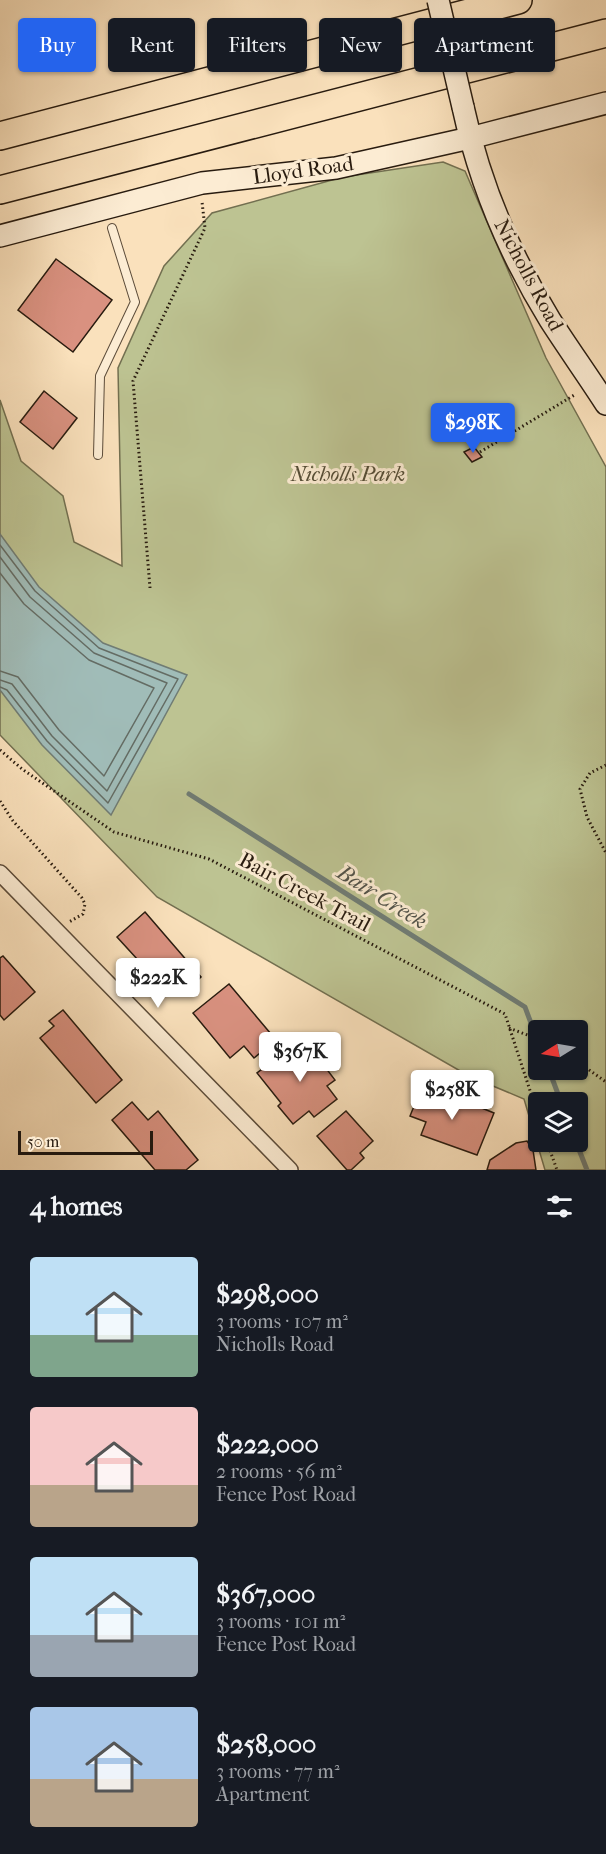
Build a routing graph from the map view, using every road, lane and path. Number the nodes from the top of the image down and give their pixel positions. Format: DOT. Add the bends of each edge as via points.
graph roads {
  1 [pos="438,0"];
  2 [pos="518,0"];
  3 [pos="606,33"];
  4 [pos="606,103"];
  5 [pos="0,136"];
  6 [pos="470,138"];
  7 [pos="0,190"];
  8 [pos="201,200"];
  9 [pos="112,228"];
  10 [pos="0,236"];
  11 [pos="593,384"];
  12 [pos="606,405"];
  13 [pos="480,452"];
  14 [pos="98,455"];
  15 [pos="150,588"];
  16 [pos="0,750"];
  17 [pos="606,765"];
  18 [pos="0,801"];
  19 [pos="606,853"];
  20 [pos="0,873"];
  21 [pos="69,921"];
  22 [pos="509,1028"];
  23 [pos="528,1035"];
  24 [pos="588,1069"];
  25 [pos="606,1082"];
  26 [pos="530,1092"];
  27 [pos="551,1152"];
  28 [pos="290,1170"];
  29 [pos="557,1170"];
  1 -- 6 [label="street, Nicholls Road, bridge"];
  2 -- 5 [label="highway"];
  3 -- 7 [label="highway"];
  4 -- 6 [label="street, Lloyd Road"];
  6 -- 10 [label="street, Lloyd Road" via="336,168 202,183"];
  6 -- 11 [label="street, Nicholls Road" via="497,217 549,317"];
  8 -- 15 [label="path" via="205,228 133,381"];
  9 -- 14 [label="lane" via="135,302 100,376"];
  11 -- 12 [label="street, Nicholls Road"];
  11 -- 13 [label="path"];
  16 -- 22 [label="path, Bair Creek Trail" via="114,832 209,859 505,1014"];
  17 -- 19 [label="path" via="590,773 580,789 587,818"];
  18 -- 21 [label="path" via="82,898 83,914"];
  20 -- 28 [label="street"];
  22 -- 23 [label="path"];
  22 -- 26 [label="path, Bair Creek Trail"];
  24 -- 25 [label="path"];
  27 -- 29 [label="path"];
}
